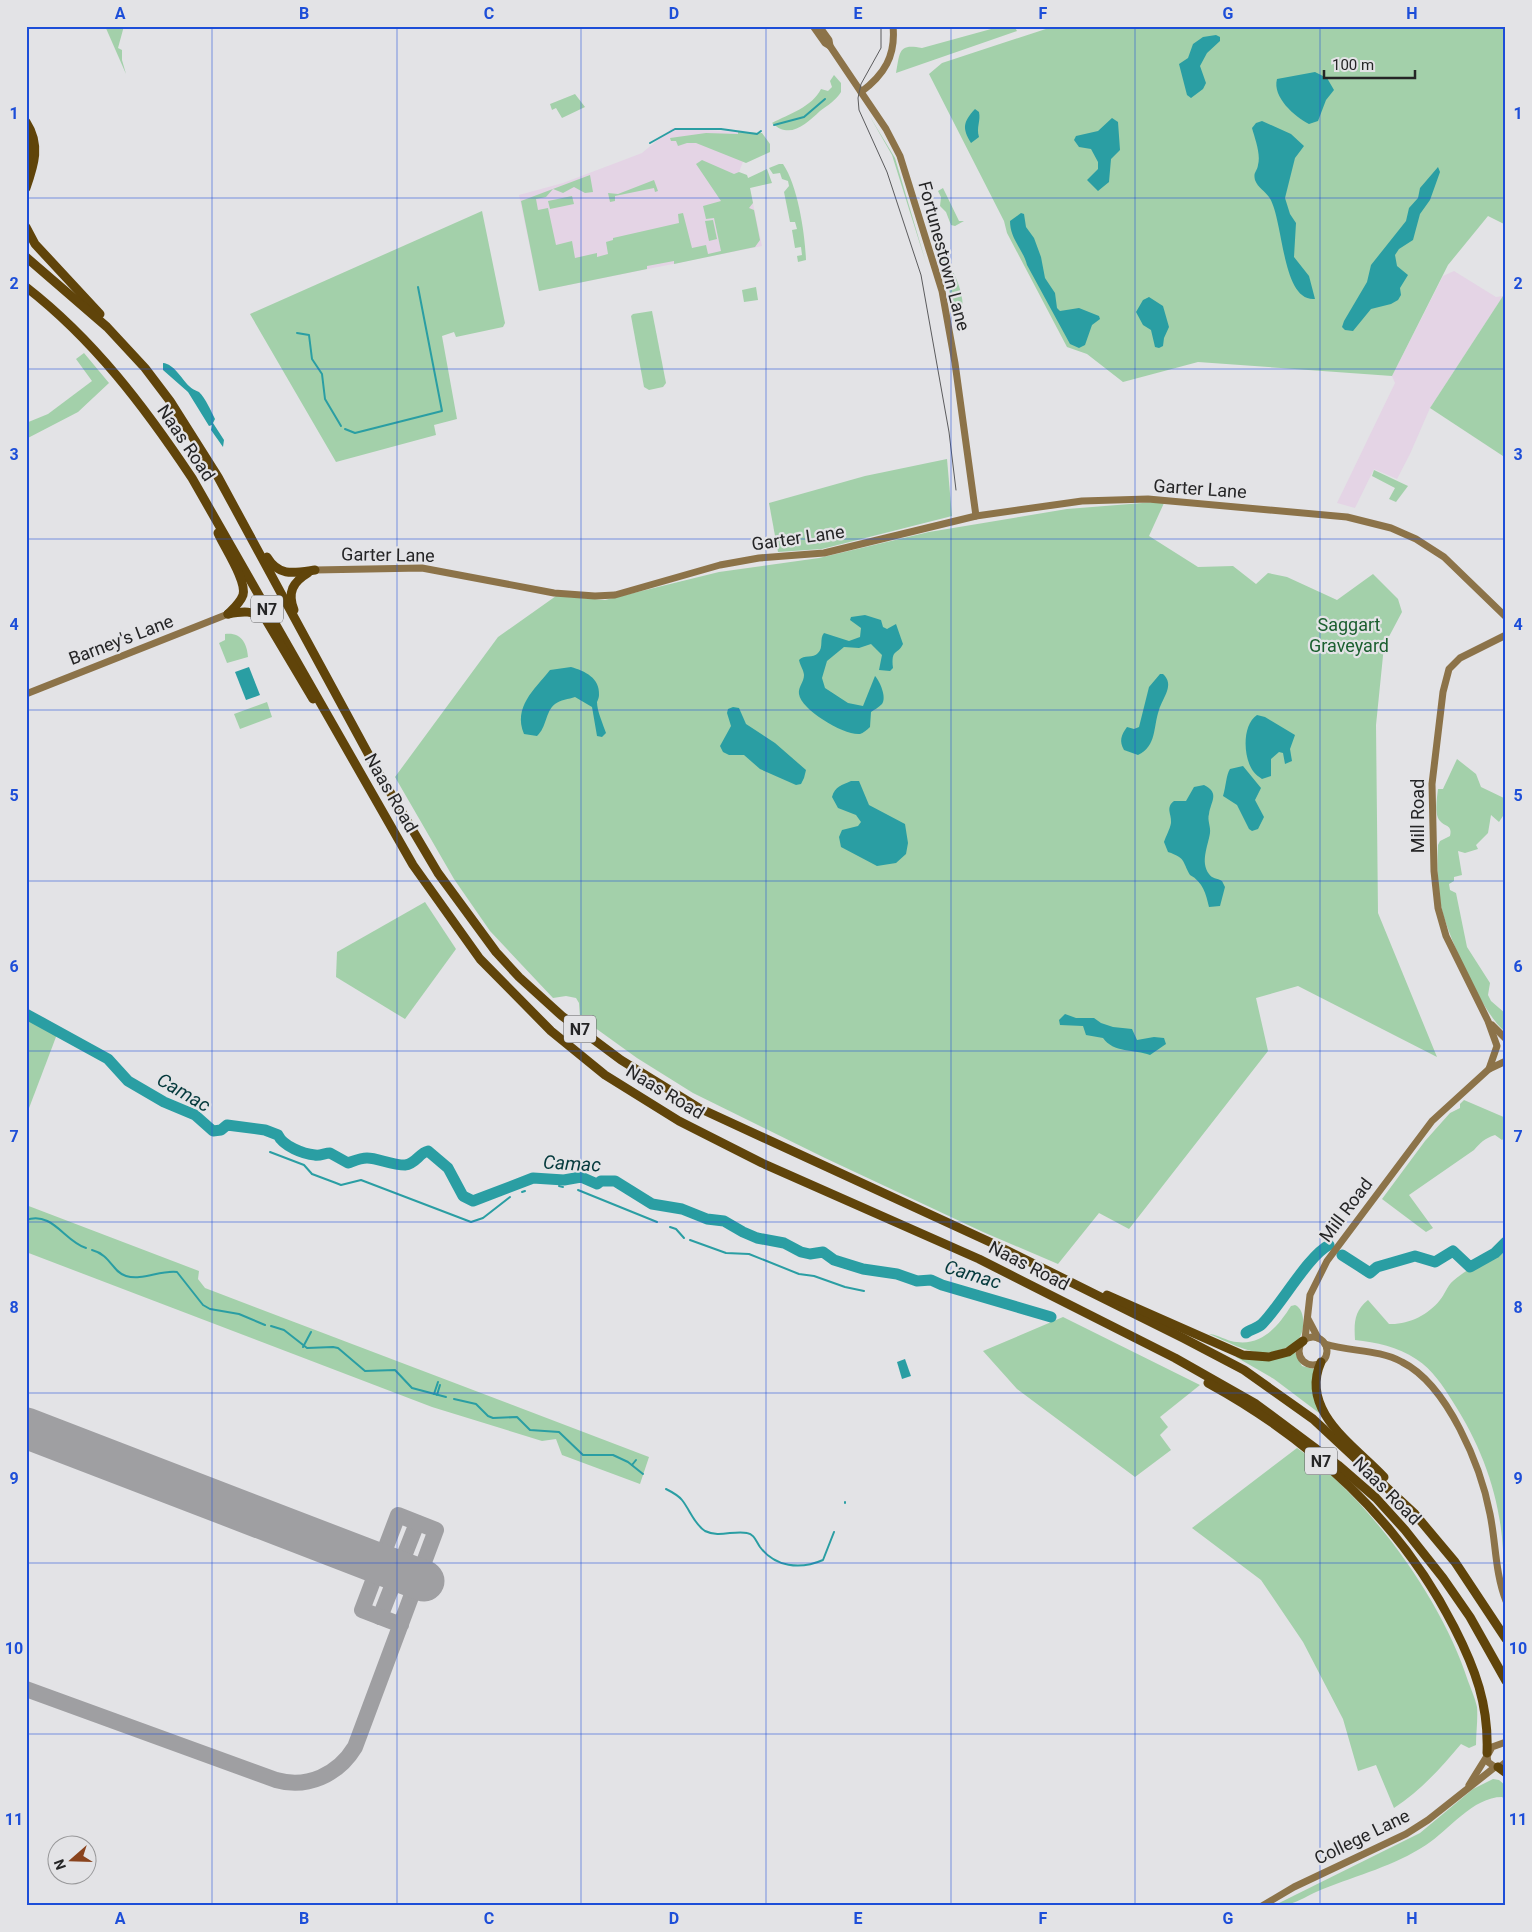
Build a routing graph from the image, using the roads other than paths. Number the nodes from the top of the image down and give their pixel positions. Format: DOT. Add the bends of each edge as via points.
graph roads {
  1 [pos="813,26"];
  2 [pos="819,26"];
  3 [pos="893,26"];
  4 [pos="830,46"];
  5 [pos="861,92"];
  6 [pos="26,122"];
  7 [pos="26,136"];
  8 [pos="26,169"];
  9 [pos="26,188"];
  10 [pos="26,227"];
  11 [pos="26,257"];
  12 [pos="26,287"];
  13 [pos="145,368"];
  14 [pos="192,478"];
  15 [pos="976,516"];
  16 [pos="240,517"];
  17 [pos="314,570"];
  18 [pos="228,614"];
  19 [pos="1506,617"];
  20 [pos="1506,635"];
  21 [pos="313,652"];
  22 [pos="26,694"];
  23 [pos="343,740"];
  24 [pos="1488,1021"];
  25 [pos="1506,1039"];
  26 [pos="1497,1048"];
  27 [pos="1506,1060"];
  28 [pos="1489,1069"];
  29 [pos="992,1243"];
  30 [pos="1307,1314"];
  31 [pos="1127,1334"];
  32 [pos="1318,1338"];
  33 [pos="1304,1340"];
  34 [pos="1325,1344"];
  35 [pos="1342,1349"];
  36 [pos="1326,1354"];
  37 [pos="1321,1362"];
  38 [pos="1414,1513"];
  39 [pos="1506,1601"];
  40 [pos="1506,1639"];
  41 [pos="1506,1681"];
  42 [pos="1506,1742"];
  43 [pos="1498,1746"];
  44 [pos="1506,1751"];
  45 [pos="1487,1754"];
  46 [pos="1501,1767"];
  47 [pos="1469,1785"];
  48 [pos="1262,1906"];
  1 -- 4 [label="street"];
  2 -- 4 [label="street"];
  3 -- 5 [label="street" via="888,62 878,79"];
  4 -- 5 [label="street, Fortunestown Lane"];
  5 -- 15 [label="street, Fortunestown Lane" via="900,156 942,291 953,347"];
  6 -- 9 [label="highway" via="36,152"];
  7 -- 8 [label="highway" via="29,156"];
  10 -- 13 [label="highway, N7" via="34,244 127,343"];
  11 -- 13 [label="highway, Naas Road / N7" via="108,327"];
  12 -- 14 [label="highway, Naas Road / N7" via="73,326 115,371"];
  13 -- 16 [label="highway, Naas Road / N7" via="191,434"];
  14 -- 18 [label="highway, N7" via="243,583 241,600"];
  14 -- 23 [label="highway, Naas Road / N7"];
  15 -- 17 [label="street, Garter Lane" via="824,553 742,561 615,595 554,592 422,568"];
  15 -- 19 [label="street, Garter Lane" via="1082,501 1140,499 1347,517 1391,528 1432,549 1448,560"];
  16 -- 17 [label="highway, N7" via="271,564 280,572 291,574"];
  16 -- 21 [label="highway, Naas Road / N7"];
  17 -- 21 [label="highway, N7" via="297,580 291,593 293,606"];
  18 -- 22 [label="street, Barney's Lane"];
  18 -- 23 [label="highway, N7" via="246,611 266,620 308,692"];
  20 -- 24 [label="street, Mill Road" via="1466,655 1449,669 1443,692 1433,779 1434,871 1439,916"];
  21 -- 29 [label="highway, Naas Road / N7" via="438,873 496,952 562,1016 640,1073 699,1108"];
  23 -- 31 [label="highway, Naas Road / N7" via="413,865 480,958 531,1013 605,1074 642,1100 719,1142 979,1259"];
  24 -- 25 [label="street, Mill Road"];
  24 -- 26 [label="street, Mill Road"];
  25 -- 26 [label="street, Mill Road"];
  26 -- 27 [label="street, Mill Road"];
  26 -- 28 [label="street, Mill Road"];
  27 -- 28 [label="street, Mill Road"];
  28 -- 30 [label="street, Mill Road" via="1432,1121 1415,1142 1327,1261 1313,1287"];
  29 -- 33 [label="highway, N7" via="1243,1355 1270,1357 1288,1352"];
  29 -- 38 [label="highway, Naas Road / N7" via="1244,1370 1313,1419"];
  30 -- 32 [label="street"];
  30 -- 33 [label="street, Mill Road"];
  31 -- 41 [label="highway, Naas Road / N7" via="1256,1404 1338,1465 1376,1498 1443,1578"];
  31 -- 45 [label="highway, N7" via="1228,1393 1300,1443 1389,1527 1432,1585 1462,1643 1483,1695 1487,1713"];
  32 -- 33 [label="street"];
  32 -- 34 [label="street"];
  33 -- 37 [label="street" via="1299,1349 1301,1358 1308,1364"];
  34 -- 35 [label="street"];
  34 -- 36 [label="street"];
  35 -- 36 [label="street"];
  35 -- 39 [label="street" via="1372,1352 1404,1363 1419,1373 1449,1412 1481,1482"];
  36 -- 37 [label="street"];
  37 -- 38 [label="highway, N7" via="1315,1387 1324,1414 1386,1478"];
  38 -- 40 [label="highway, Naas Road / N7" via="1459,1569"];
  42 -- 43 [label="street"];
  43 -- 44 [label="street"];
  43 -- 45 [label="street"];
  45 -- 46 [label="street" via="1488,1762"];
  45 -- 47 [label="street, College Lane"];
  46 -- 47 [label="street, College Lane"];
  47 -- 48 [label="street, College Lane" via="1406,1834 1302,1883"];
}
